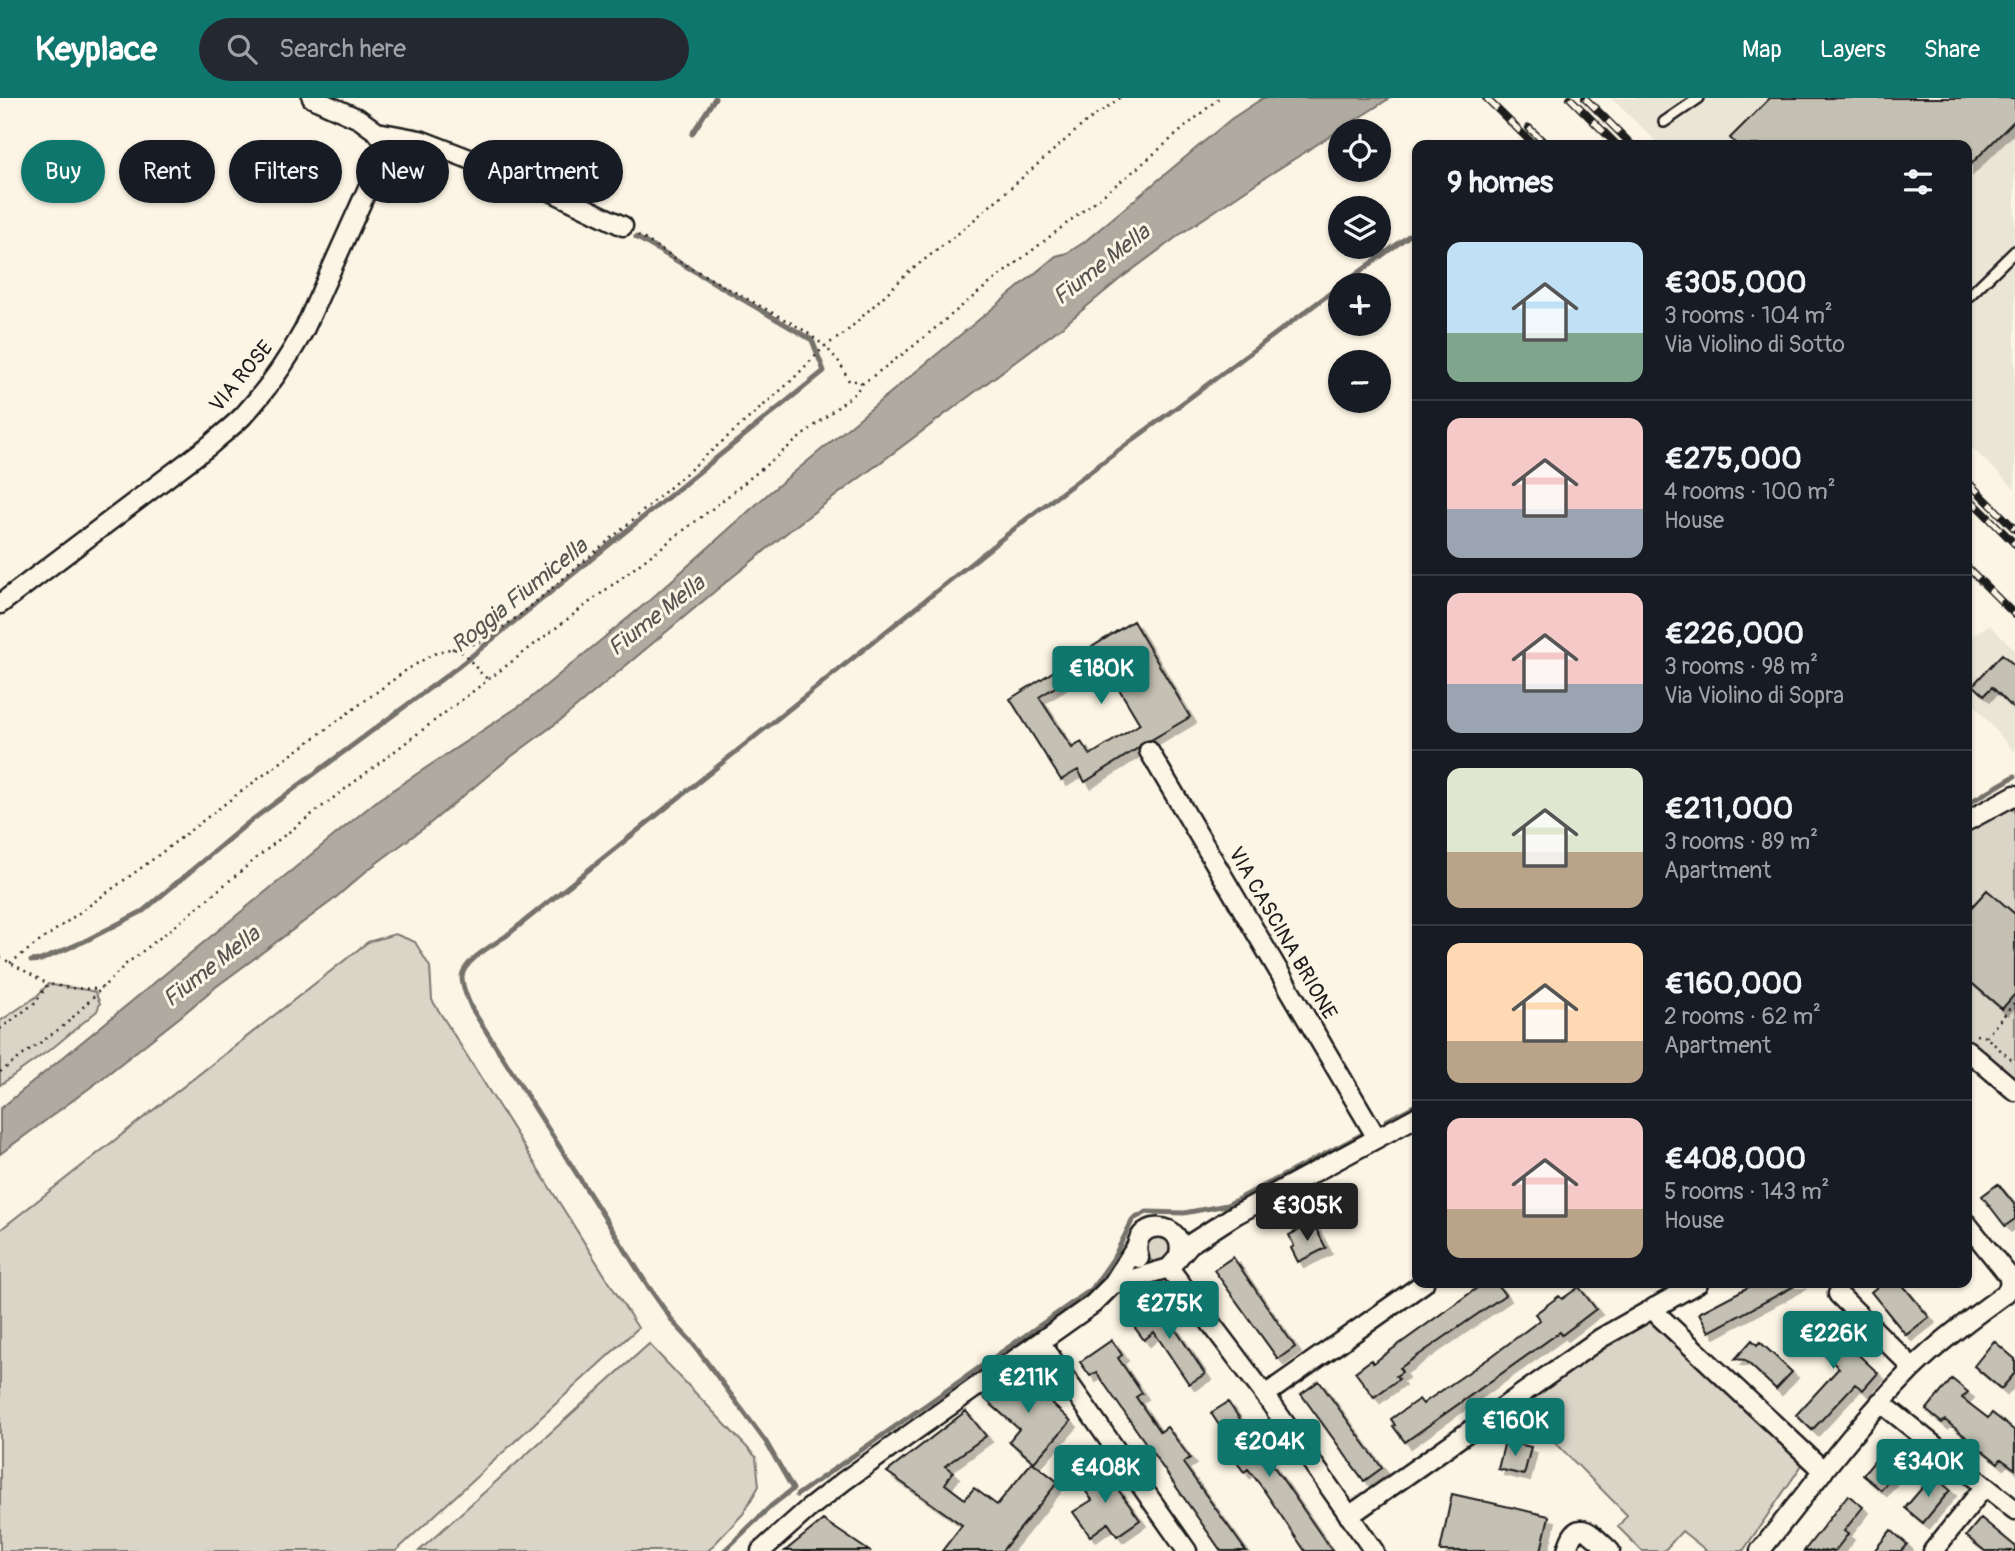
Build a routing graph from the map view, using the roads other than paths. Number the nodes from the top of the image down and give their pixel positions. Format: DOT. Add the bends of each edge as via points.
graph roads {
  1 [pos="312,98"];
  2 [pos="1699,98"];
  3 [pos="1664,122"];
  4 [pos="377,132"];
  5 [pos="623,226"];
  6 [pos="2015,251"];
  7 [pos="1972,293"];
  8 [pos="0,604"];
  9 [pos="1149,751"];
  10 [pos="2015,795"];
  11 [pos="1972,818"];
  12 [pos="1972,1055"];
  13 [pos="2015,1091"];
  14 [pos="1412,1119"];
  15 [pos="1377,1138"];
  16 [pos="1235,1215"];
  17 [pos="1161,1227"];
  18 [pos="1972,1230"];
  19 [pos="1136,1247"];
  20 [pos="1168,1265"];
  21 [pos="1112,1285"];
  22 [pos="2012,1285"];
  23 [pos="1417,1288"];
  24 [pos="1689,1288"];
  25 [pos="1838,1294"];
  26 [pos="1655,1307"];
  27 [pos="1040,1342"];
  28 [pos="1913,1368"];
  29 [pos="1265,1395"];
  30 [pos="1880,1402"];
  31 [pos="1824,1471"];
  32 [pos="1985,1486"];
  33 [pos="2015,1510"];
  34 [pos="1349,1516"];
  35 [pos="761,1551"];
  36 [pos="1187,1551"];
  37 [pos="1374,1551"];
  38 [pos="1567,1551"];
  39 [pos="1610,1551"];
  40 [pos="1760,1551"];
  41 [pos="1933,1551"];
  1 -- 4 [label="street"];
  2 -- 3 [label="lane"];
  4 -- 5 [label="street" via="420,140 542,187"];
  4 -- 8 [label="street, VIA ROSE" via="385,150 304,330 267,386 243,416 210,445"];
  6 -- 7 [label="lane"];
  9 -- 15 [label="street, VIA CASCINA BRIONE"];
  10 -- 11 [label="street"];
  12 -- 13 [label="street"];
  14 -- 15 [label="street"];
  15 -- 16 [label="street"];
  16 -- 17 [label="street" via="1194,1226"];
  16 -- 20 [label="street" via="1190,1244"];
  17 -- 19 [label="street" via="1147,1230"];
  17 -- 20 [label="street" via="1178,1238 1180,1252"];
  18 -- 22 [label="street"];
  19 -- 20 [label="street" via="1144,1266"];
  19 -- 21 [label="street"];
  20 -- 21 [label="street"];
  20 -- 29 [label="street"];
  21 -- 27 [label="street"];
  22 -- 28 [label="street"];
  23 -- 29 [label="street"];
  24 -- 26 [label="street"];
  25 -- 28 [label="street"];
  26 -- 31 [label="street" via="1659,1316"];
  26 -- 34 [label="street" via="1601,1338"];
  27 -- 35 [label="street" via="844,1481"];
  27 -- 36 [label="street"];
  28 -- 30 [label="street"];
  29 -- 34 [label="street"];
  30 -- 31 [label="street"];
  30 -- 32 [label="street"];
  31 -- 40 [label="street"];
  32 -- 33 [label="street"];
  32 -- 41 [label="street"];
  34 -- 37 [label="street"];
  38 -- 39 [label="street" via="1571,1535 1587,1530"];
}
